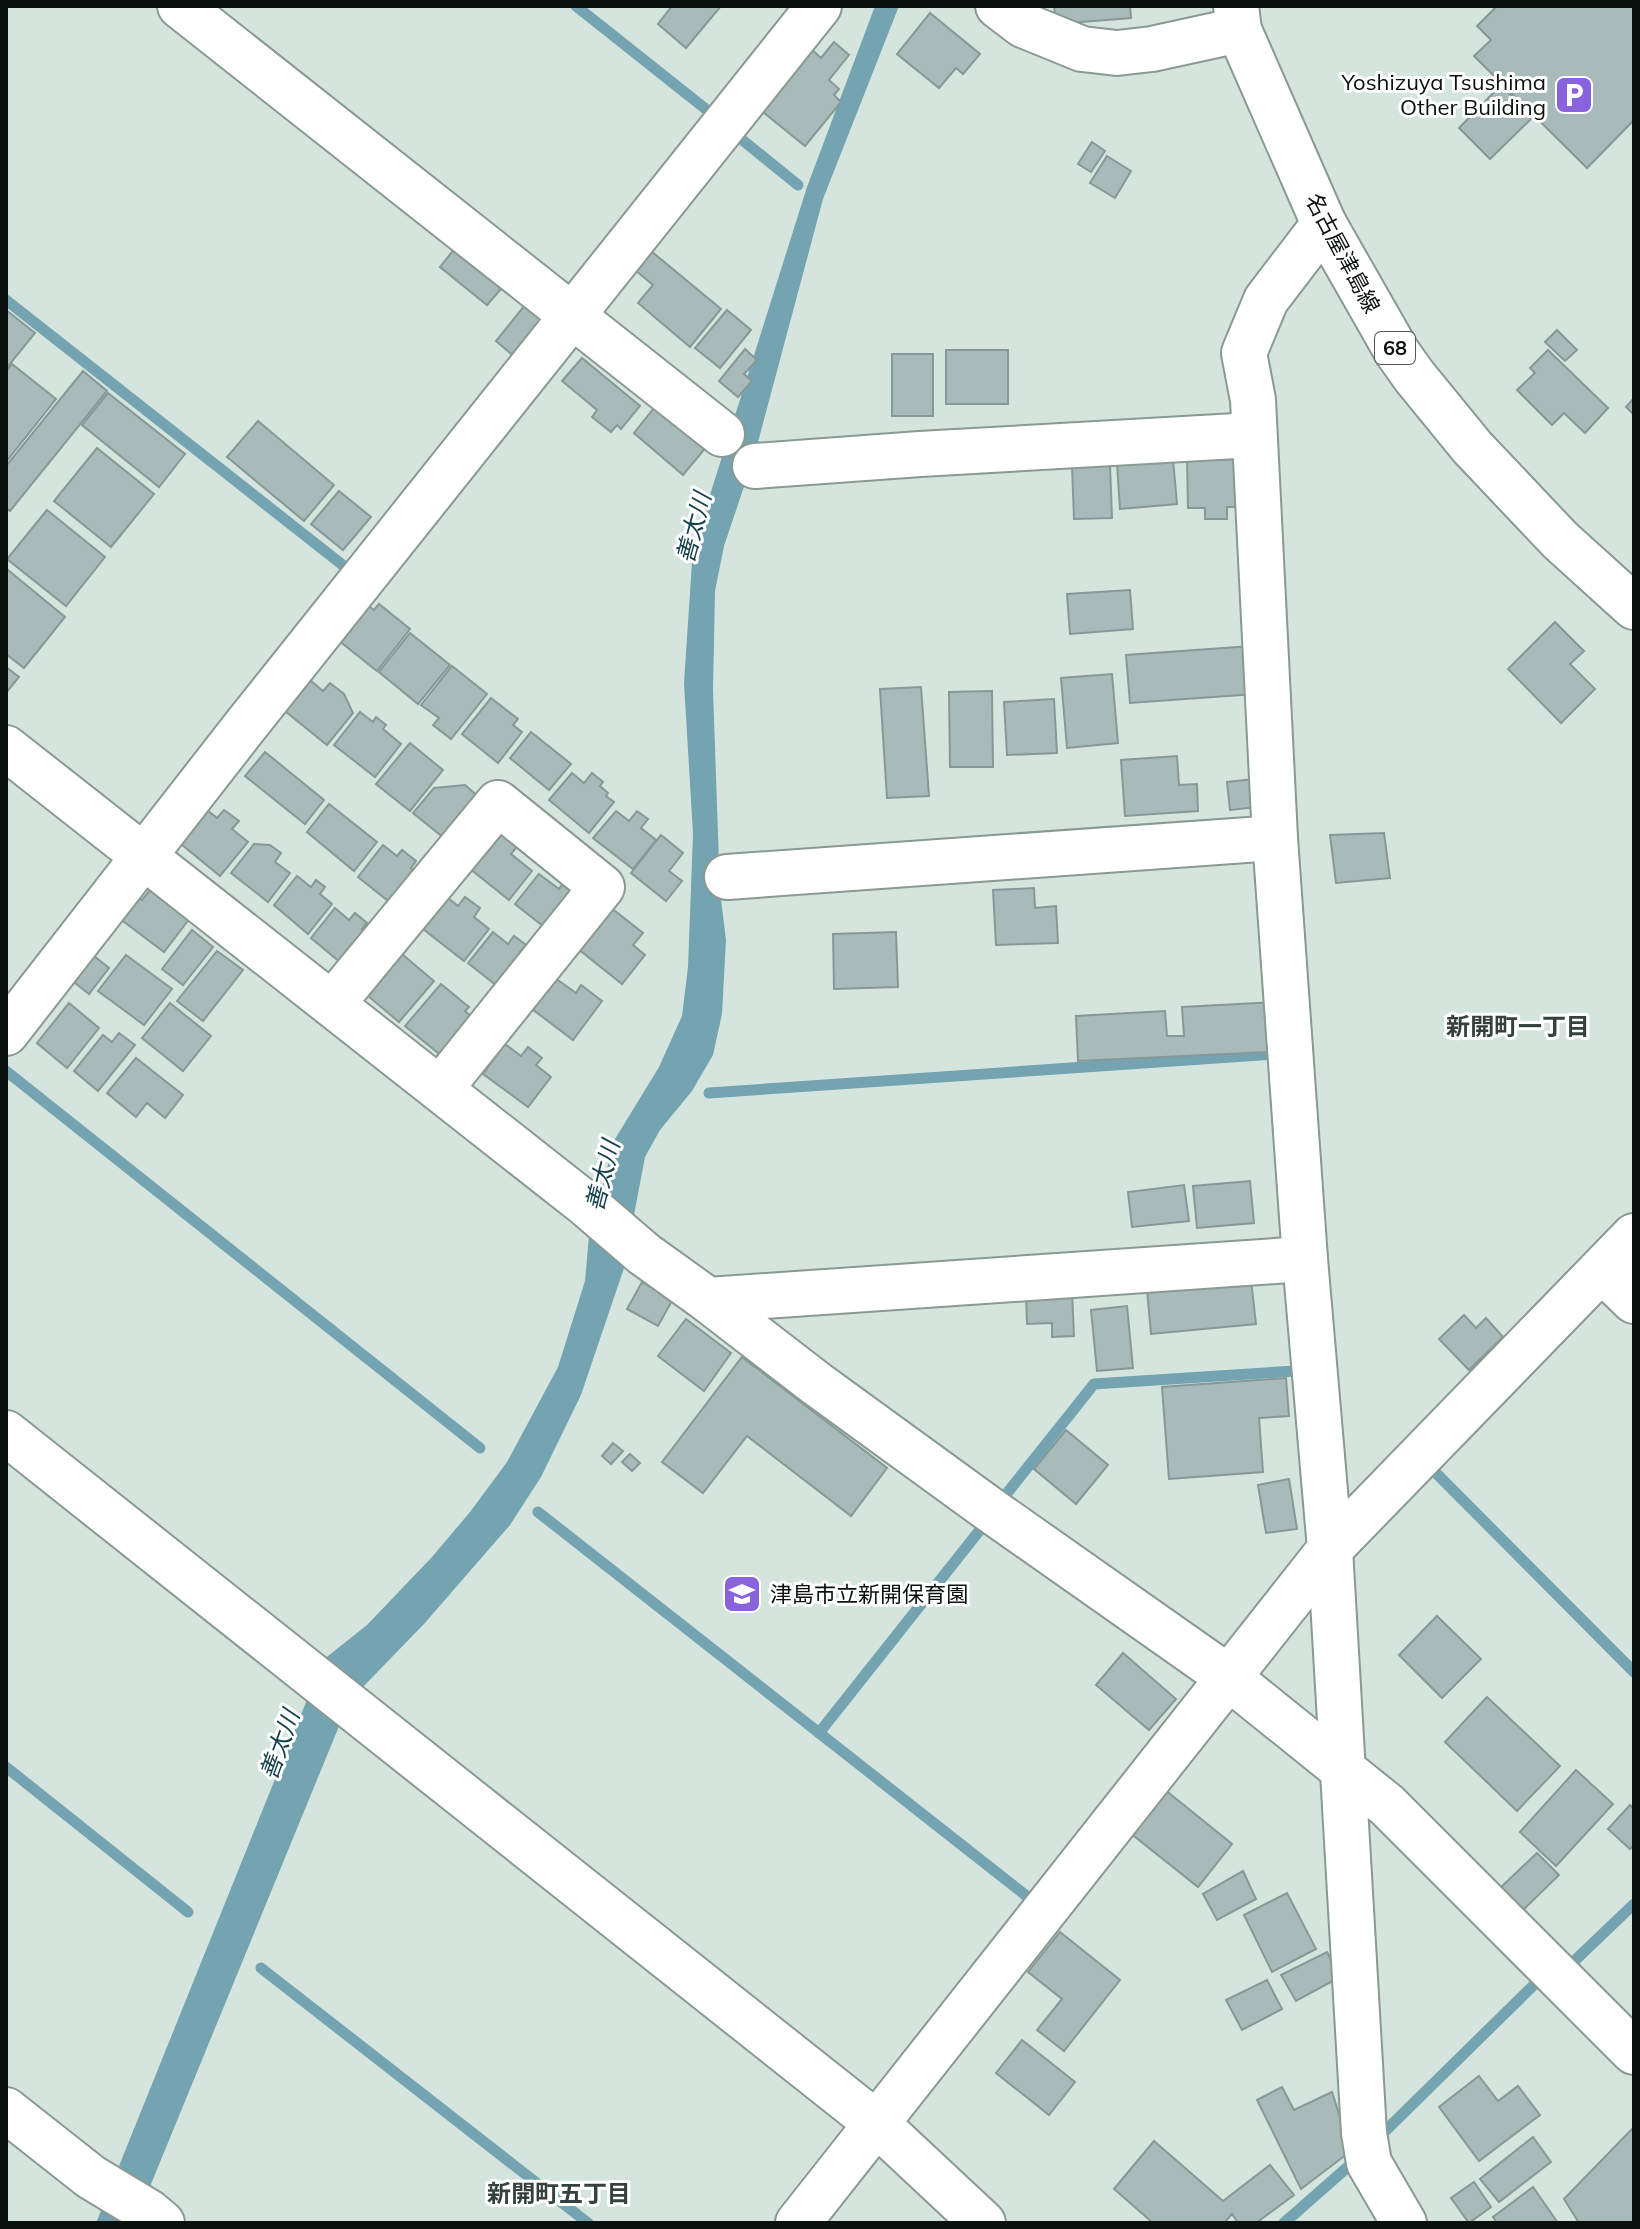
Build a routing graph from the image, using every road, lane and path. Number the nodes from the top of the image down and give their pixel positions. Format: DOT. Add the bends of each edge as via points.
graph roads {
  1 [pos="180,6"];
  2 [pos="819,6"];
  3 [pos="998,6"];
  4 [pos="1238,18"];
  5 [pos="1324,224"];
  6 [pos="572,317"];
  7 [pos="722,434"];
  8 [pos="1254,435"];
  9 [pos="755,466"];
  10 [pos="1634,607"];
  11 [pos="6,748"];
  12 [pos="1275,838"];
  13 [pos="145,857"];
  14 [pos="727,877"];
  15 [pos="332,1004"];
  16 [pos="6,1033"];
  17 [pos="440,1089"];
  18 [pos="1634,1236"];
  19 [pos="1305,1259"];
  20 [pos="1602,1270"];
  21 [pos="708,1300"];
  22 [pos="1634,1301"];
  23 [pos="6,1433"];
  24 [pos="1330,1549"];
  25 [pos="1228,1677"];
  26 [pos="1342,1768"];
  27 [pos="1634,2052"];
  28 [pos="6,2110"];
  29 [pos="876,2123"];
  30 [pos="156,2218"];
  31 [pos="798,2223"];
  32 [pos="983,2223"];
  33 [pos="1404,2223"];
  1 -- 6 [label="street"];
  2 -- 6 [label="street"];
  3 -- 4 [label="street" via="1023,25 1082,49 1117,53 1152,49"];
  4 -- 5 [label="street, 名古屋津島線 / 68"];
  5 -- 8 [label="street" via="1266,300 1244,353"];
  5 -- 10 [label="street, 名古屋津島線 / 68" via="1414,376 1560,540"];
  6 -- 7 [label="street"];
  6 -- 13 [label="street"];
  8 -- 9 [label="street"];
  8 -- 12 [label="street"];
  11 -- 13 [label="street"];
  12 -- 14 [label="street"];
  12 -- 19 [label="street"];
  13 -- 15 [label="street"];
  13 -- 16 [label="street"];
  15 -- 17 [label="street"];
  15 -- 17 [label="street" via="498,803 602,887"];
  17 -- 21 [label="street"];
  18 -- 20 [label="street"];
  19 -- 21 [label="street"];
  19 -- 24 [label="street"];
  20 -- 22 [label="street"];
  20 -- 24 [label="street"];
  21 -- 25 [label="street" via="952,1482"];
  23 -- 29 [label="street"];
  24 -- 25 [label="street"];
  24 -- 26 [label="street"];
  25 -- 26 [label="street"];
  25 -- 29 [label="street"];
  26 -- 27 [label="street" via="1387,1805"];
  26 -- 33 [label="street" via="1366,2148"];
  28 -- 30 [label="street" via="91,2177"];
  29 -- 31 [label="street"];
  29 -- 32 [label="street"];
}
